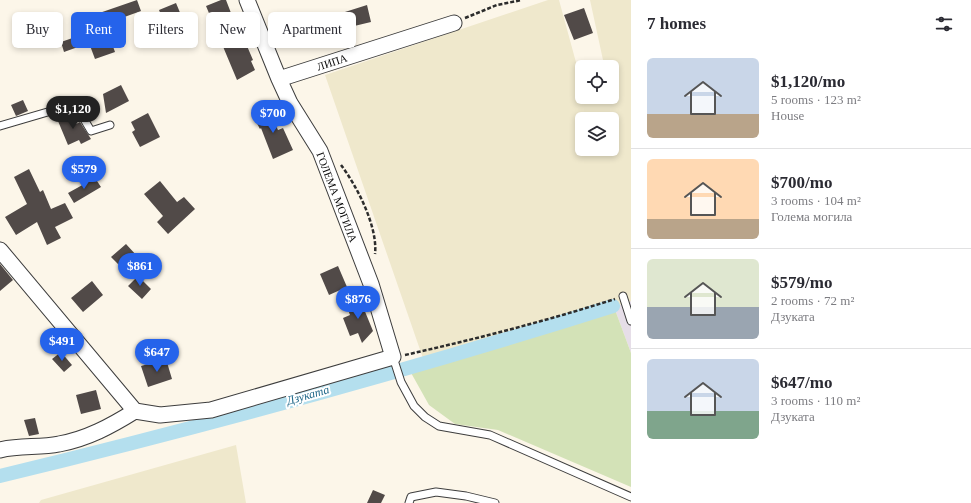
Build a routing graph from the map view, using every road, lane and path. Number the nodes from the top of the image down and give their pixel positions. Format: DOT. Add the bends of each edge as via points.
graph roads {
  1 [pos="247,0"];
  2 [pos="522,0"];
  3 [pos="454,23"];
  4 [pos="279,79"];
  5 [pos="110,125"];
  6 [pos="0,126"];
  7 [pos="0,250"];
  8 [pos="623,296"];
  9 [pos="631,321"];
  10 [pos="394,361"];
  11 [pos="135,410"];
  12 [pos="0,450"];
  13 [pos="631,497"];
  14 [pos="409,503"];
  15 [pos="495,503"];
  1 -- 4 [label="street, ГОЛЕМА МОГИЛА"];
  2 -- 3 [label="path" via="497,5"];
  3 -- 4 [label="street, ЛИПА"];
  4 -- 10 [label="street, ГОЛЕМА МОГИЛА" via="290,103 320,151 371,284"];
  5 -- 6 [label="lane" via="91,130 75,104"];
  7 -- 11 [label="street"];
  8 -- 9 [label="lane"];
  8 -- 10 [label="path" via="560,317"];
  10 -- 11 [label="street" via="211,410 160,415"];
  10 -- 13 [label="lane" via="401,382 414,406 439,426 490,435"];
  11 -- 12 [label="street" via="113,425 87,437 58,444"];
  14 -- 15 [label="lane" via="411,498 436,492"];
}
